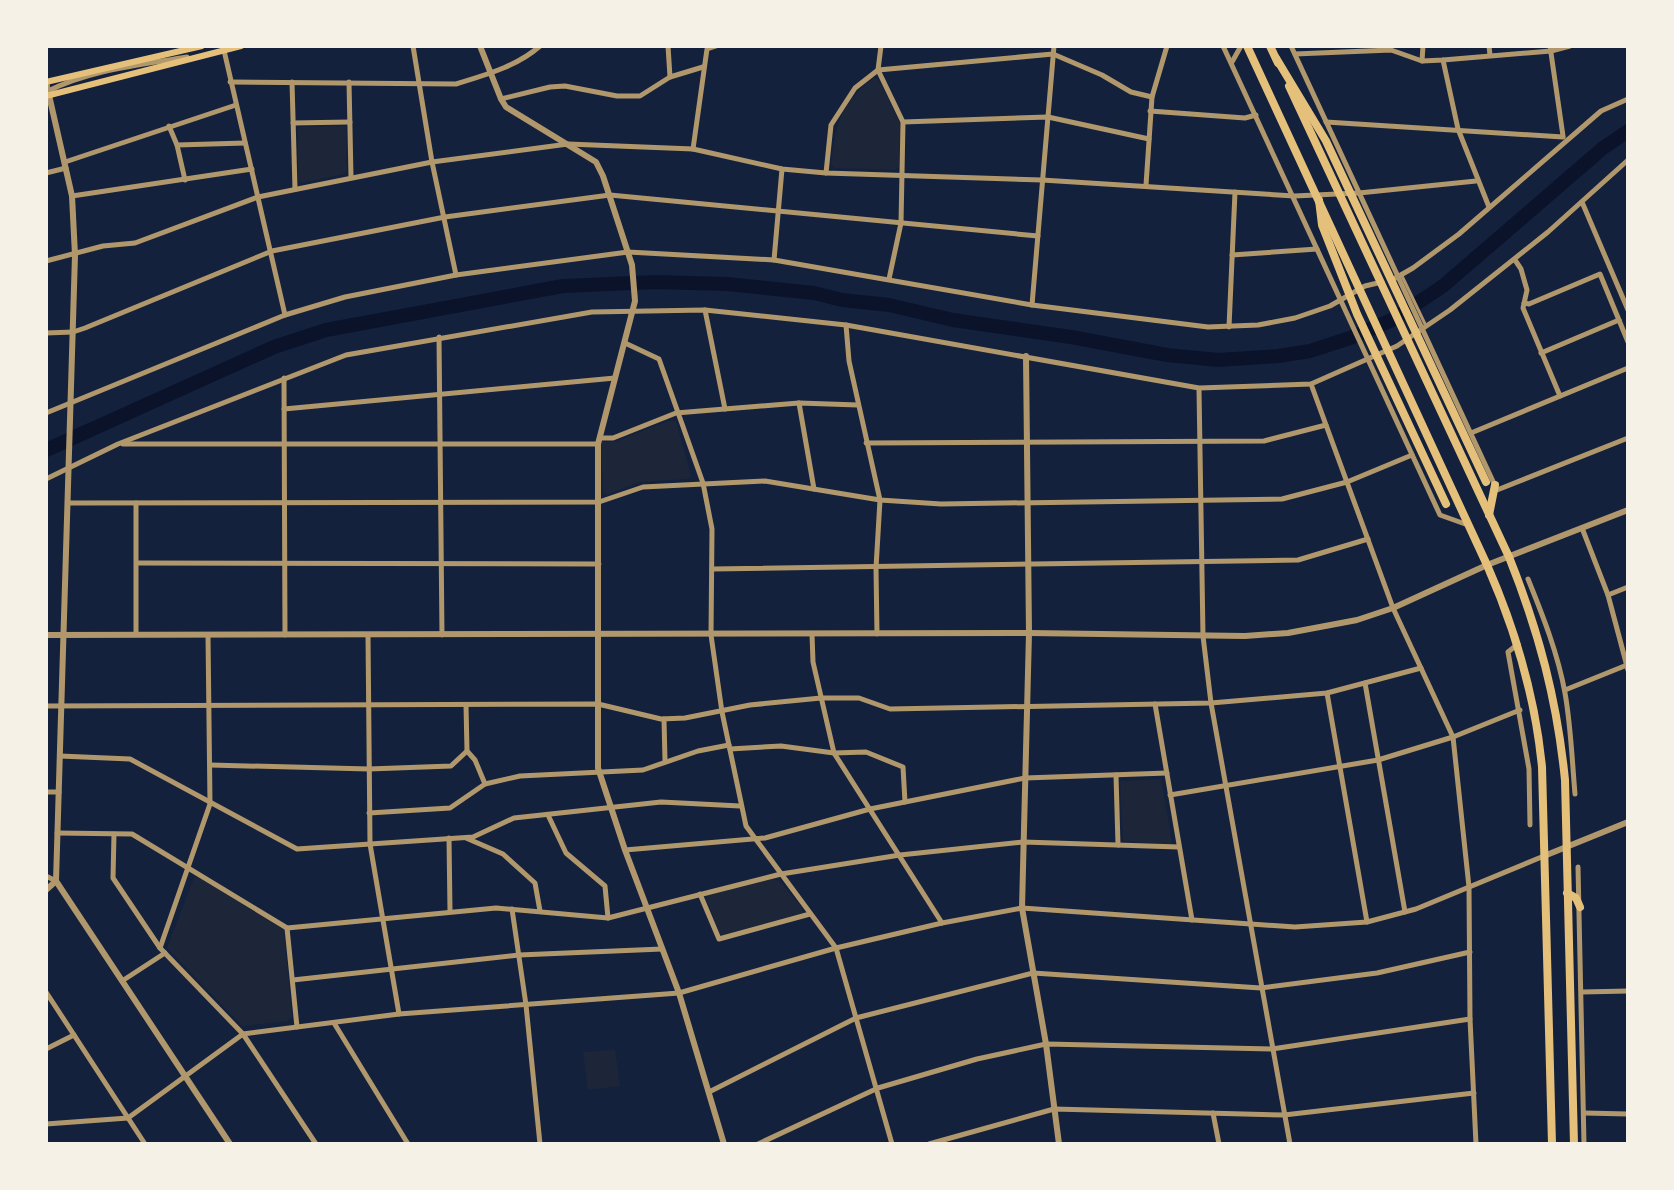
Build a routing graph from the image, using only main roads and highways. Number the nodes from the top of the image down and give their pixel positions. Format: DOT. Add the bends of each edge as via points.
graph roads {
  1 [pos="202,46"];
  2 [pos="241,46"];
  3 [pos="1244,46"];
  4 [pos="1270,46"];
  5 [pos="223,48"];
  6 [pos="1276,58"];
  7 [pos="47,89"];
  8 [pos="1319,200"];
  9 [pos="1446,504"];
  10 [pos="1489,516"];
  11 [pos="1527,603"];
  12 [pos="1541,610"];
  13 [pos="1573,753"];
  14 [pos="1563,763"];
  15 [pos="1567,893"];
  16 [pos="1580,907"];
  17 [pos="1584,1116"];
  18 [pos="1573,1127"];
  19 [pos="1552,1144"];
  20 [pos="1574,1144"];
  1 -- 7 [label="main road" via="66,76"];
  2 -- 5 [label="main road"];
  3 -- 8 [label="highway"];
  4 -- 6 [label="highway"];
  5 -- 7 [label="main road"];
  6 -- 10 [label="highway"];
  6 -- 10 [label="highway" via="1368,217 1397,279 1490,483"];
  8 -- 9 [label="highway" via="1322,225 1357,314"];
  8 -- 19 [label="highway" via="1487,565 1534,703 1543,782"];
  10 -- 11 [label="highway"];
  11 -- 12 [label="highway"];
  11 -- 14 [label="highway" via="1551,681"];
  13 -- 14 [label="highway"];
  14 -- 15 [label="highway"];
  15 -- 16 [label="highway"];
  15 -- 18 [label="highway"];
  17 -- 18 [label="highway"];
  18 -- 20 [label="highway"];
}
